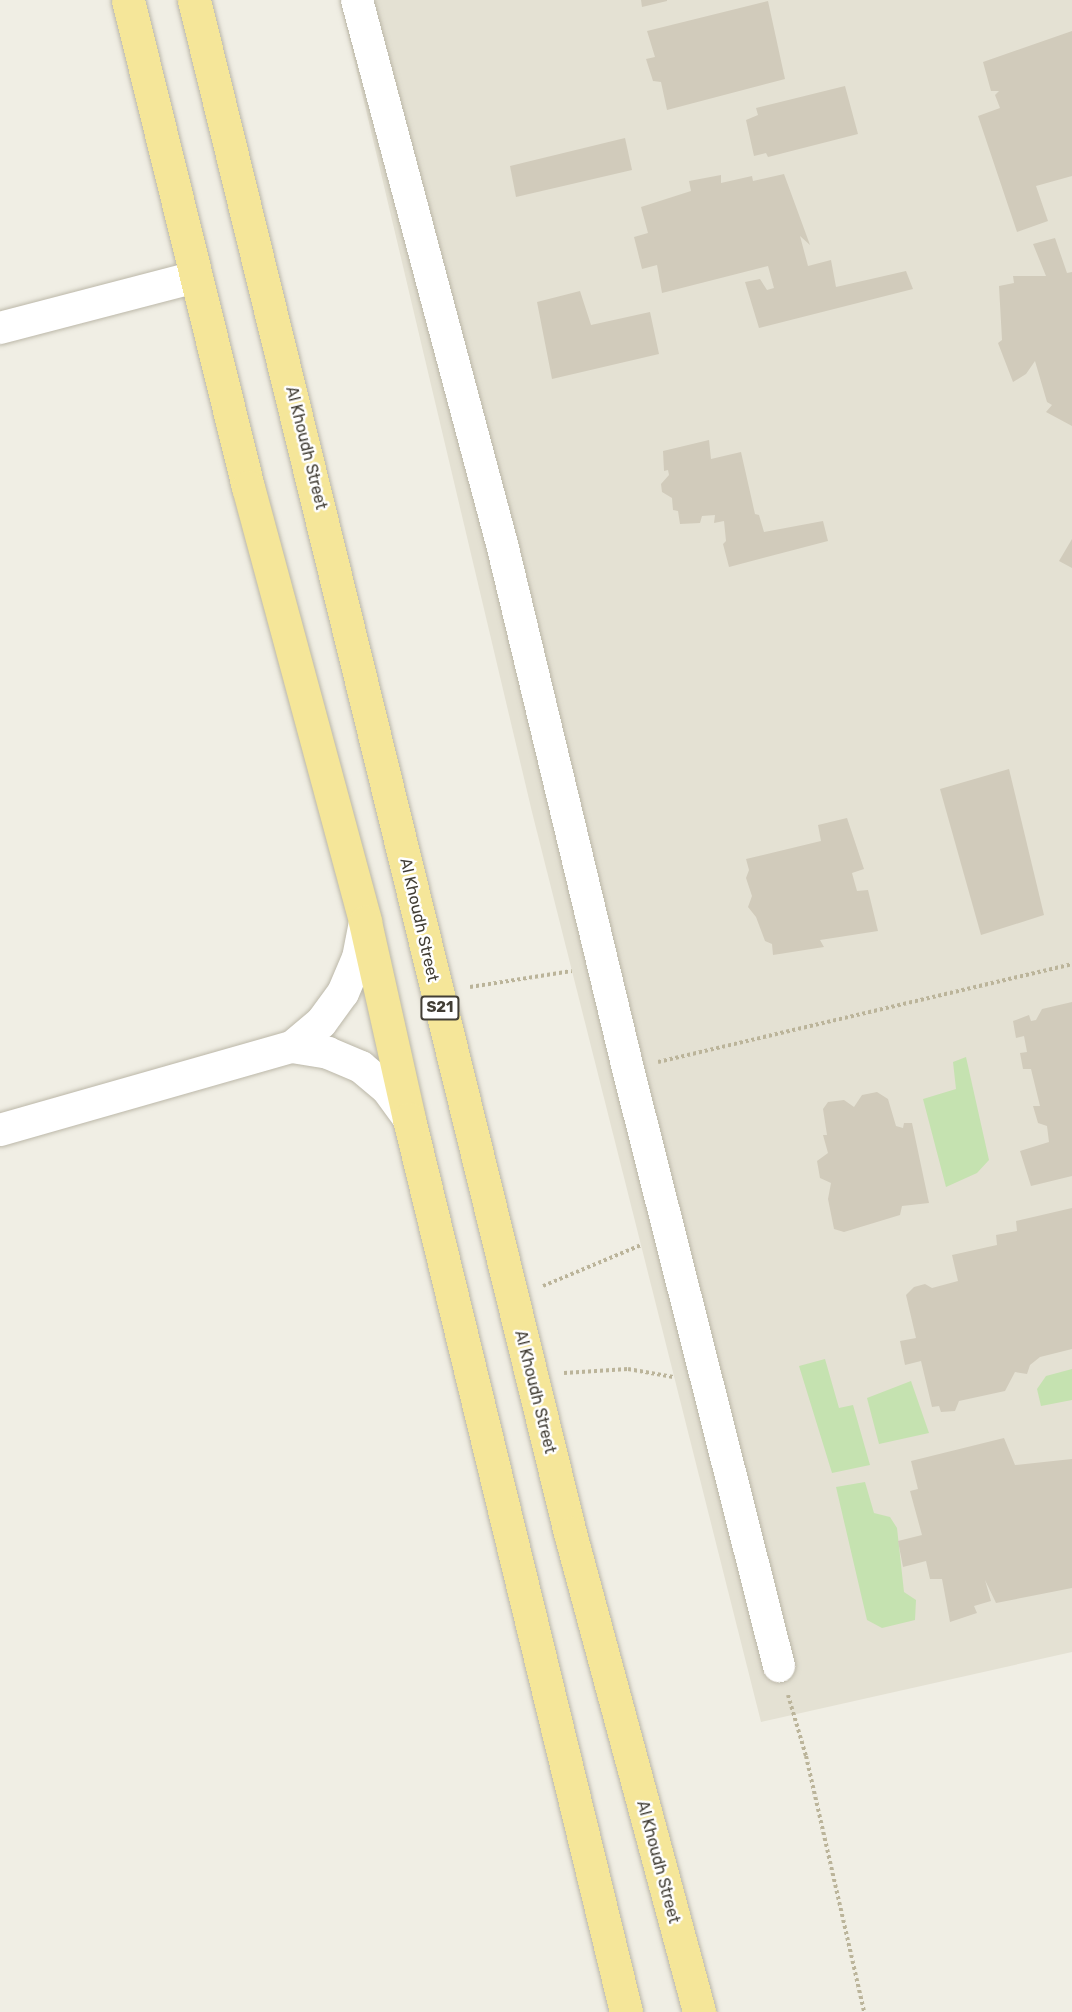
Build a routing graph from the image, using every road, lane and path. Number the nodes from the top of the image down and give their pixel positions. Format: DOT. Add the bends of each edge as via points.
graph roads {
  1 [pos="128,0"];
  2 [pos="194,0"];
  3 [pos="357,0"];
  4 [pos="196,276"];
  5 [pos="0,328"];
  6 [pos="365,922"];
  7 [pos="1072,964"];
  8 [pos="603,966"];
  9 [pos="436,992"];
  10 [pos="292,1047"];
  11 [pos="627,1069"];
  12 [pos="409,1119"];
  13 [pos="0,1130"];
  14 [pos="669,1233"];
  15 [pos="512,1299"];
  16 [pos="531,1377"];
  17 [pos="707,1382"];
  18 [pos="779,1666"];
  19 [pos="626,2012"];
  20 [pos="699,2012"];
  21 [pos="864,2012"];
  1 -- 4 [label="main road"];
  2 -- 9 [label="main road, Al Khoudh Street / S21"];
  3 -- 8 [label="street" via="502,544"];
  4 -- 5 [label="street"];
  4 -- 6 [label="main road"];
  6 -- 10 [label="street" via="358,958 343,993 321,1023"];
  6 -- 12 [label="main road"];
  7 -- 11 [label="path"];
  8 -- 9 [label="path"];
  8 -- 11 [label="street"];
  9 -- 15 [label="main road, Al Khoudh Street / S21"];
  10 -- 12 [label="street" via="328,1053 361,1067 388,1090"];
  10 -- 13 [label="street"];
  11 -- 14 [label="street"];
  12 -- 19 [label="main road"];
  14 -- 15 [label="path"];
  14 -- 17 [label="street"];
  15 -- 16 [label="main road, Al Khoudh Street / S21"];
  16 -- 17 [label="path" via="628,1369"];
  16 -- 20 [label="main road, Al Khoudh Street / S21"];
  17 -- 18 [label="street"];
  18 -- 21 [label="path" via="806,1756"];
}
